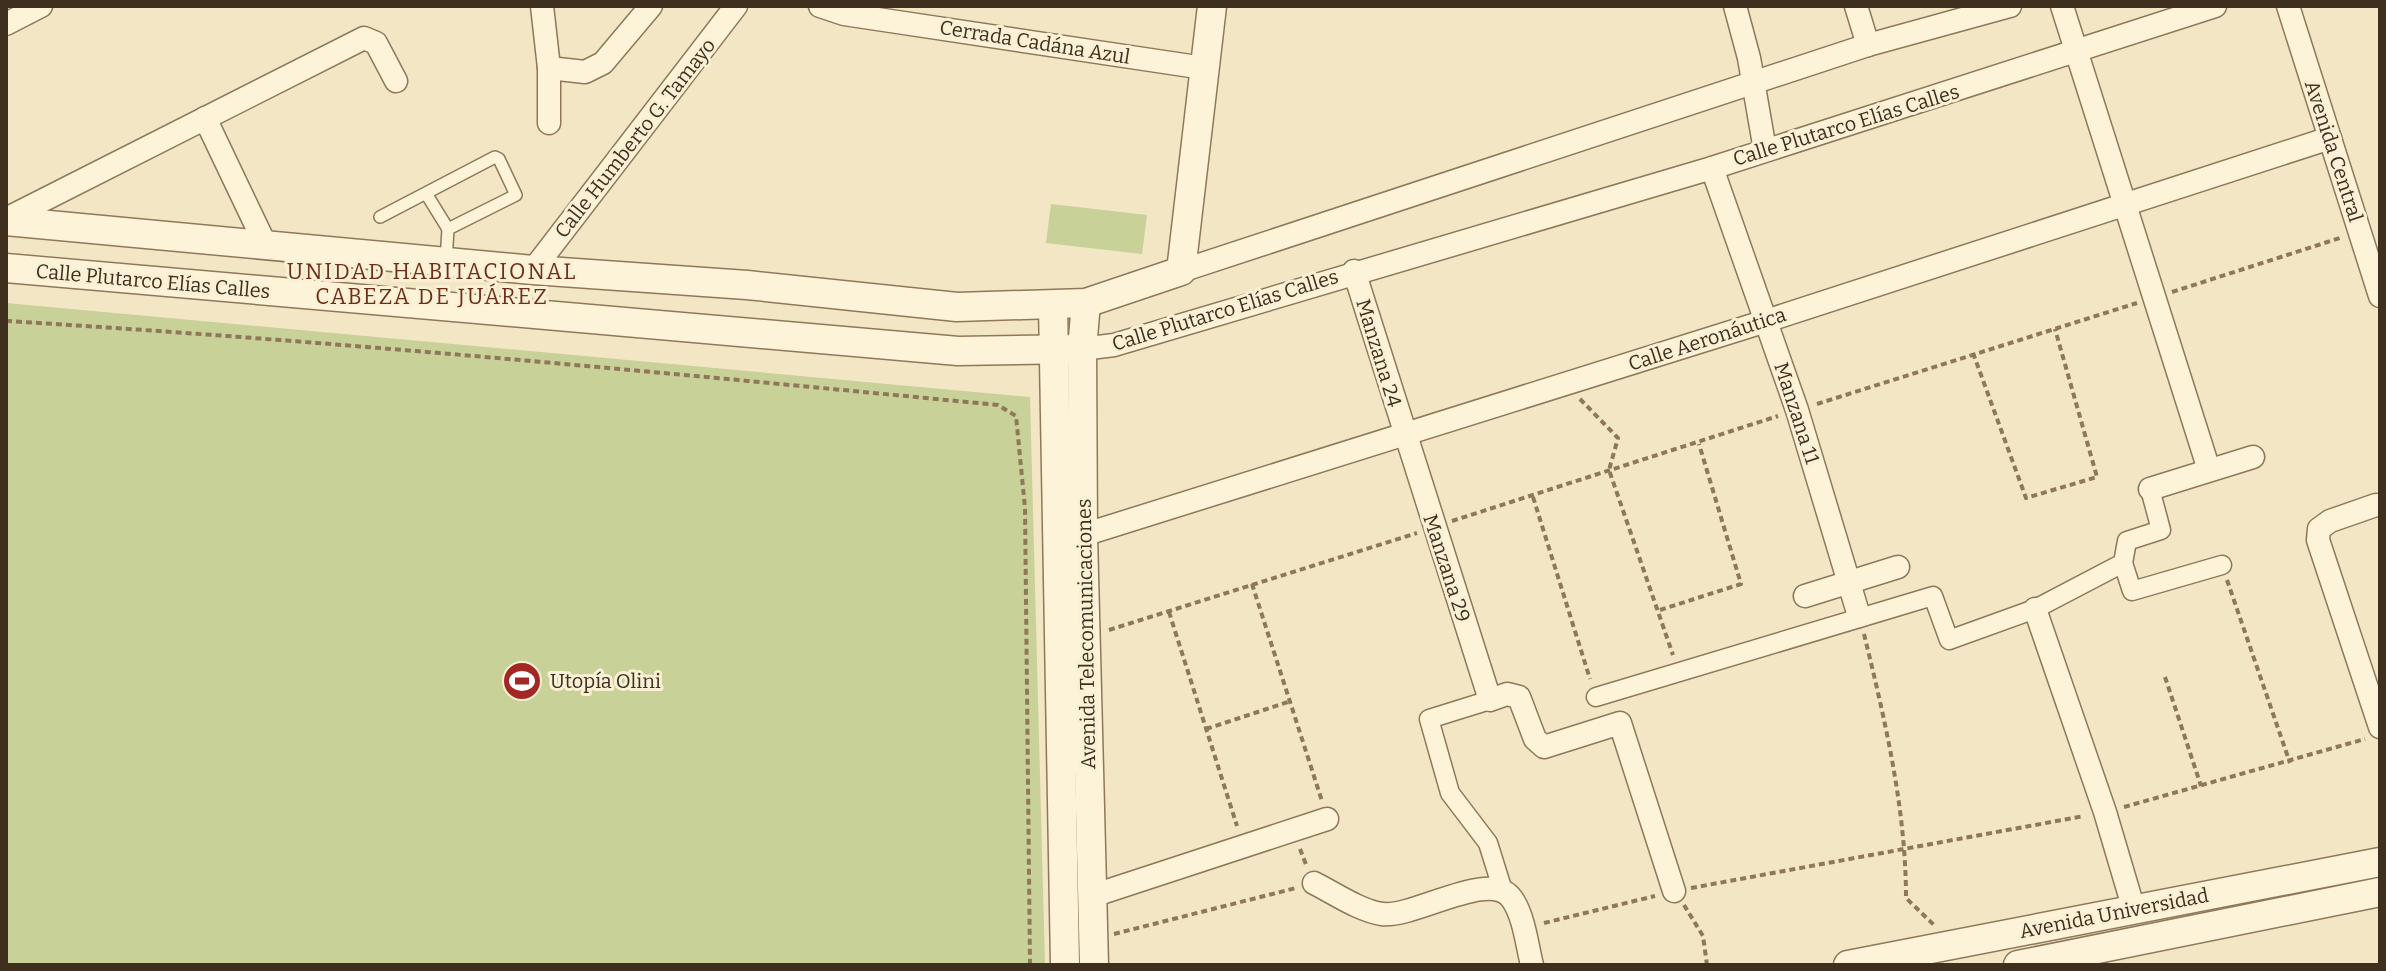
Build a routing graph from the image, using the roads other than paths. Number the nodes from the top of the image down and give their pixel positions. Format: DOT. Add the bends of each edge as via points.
graph roads {
  1 [pos="41,6"];
  2 [pos="542,6"];
  3 [pos="651,6"];
  4 [pos="736,6"];
  5 [pos="820,6"];
  6 [pos="1212,6"];
  7 [pos="1735,6"];
  8 [pos="1856,6"];
  9 [pos="2010,6"];
  10 [pos="2062,6"];
  11 [pos="2215,6"];
  12 [pos="2288,6"];
  13 [pos="6,24"];
  14 [pos="1868,45"];
  15 [pos="2078,52"];
  16 [pos="549,68"];
  17 [pos="1204,68"];
  18 [pos="396,81"];
  19 [pos="1753,84"];
  20 [pos="205,118"];
  21 [pos="549,123"];
  22 [pos="2330,138"];
  23 [pos="1765,150"];
  24 [pos="1712,168"];
  25 [pos="427,195"];
  26 [pos="2126,204"];
  27 [pos="380,217"];
  28 [pos="6,220"];
  29 [pos="88,229"];
  30 [pos="448,229"];
  31 [pos="266,246"];
  32 [pos="445,262"];
  33 [pos="6,268"];
  34 [pos="533,270"];
  35 [pos="1181,271"];
  36 [pos="1354,271"];
  37 [pos="83,275"];
  38 [pos="2380,296"];
  39 [pos="1086,303"];
  40 [pos="1053,305"];
  41 [pos="1766,321"];
  42 [pos="1082,349"];
  43 [pos="1052,350"];
  44 [pos="1404,435"];
  45 [pos="2253,457"];
  46 [pos="2209,470"];
  47 [pos="2150,489"];
  48 [pos="2376,505"];
  49 [pos="1083,535"];
  50 [pos="2123,563"];
  51 [pos="2222,565"];
  52 [pos="1898,567"];
  53 [pos="1848,582"];
  54 [pos="1805,596"];
  55 [pos="2035,609"];
  56 [pos="1859,616"];
  57 [pos="1596,697"];
  58 [pos="1490,700"];
  59 [pos="2380,727"];
  60 [pos="1327,819"];
  61 [pos="2380,862"];
  62 [pos="1314,883"];
  63 [pos="1503,891"];
  64 [pos="1674,891"];
  65 [pos="2380,892"];
  66 [pos="1092,896"];
  67 [pos="2134,910"];
  68 [pos="1093,952"];
  69 [pos="1940,956"];
  70 [pos="1912,959"];
  71 [pos="1065,965"];
  72 [pos="1532,965"];
  73 [pos="1848,965"];
  74 [pos="2018,965"];
  1 -- 13 [label="street"];
  2 -- 16 [label="street"];
  3 -- 16 [label="street" via="603,63 585,72"];
  4 -- 34 [label="street, Calle Humberto G. Tamayo"];
  5 -- 17 [label="street, Cerrada Cadána Azul" via="844,14"];
  6 -- 17 [label="street"];
  7 -- 19 [label="street"];
  8 -- 14 [label="street"];
  9 -- 14 [label="street"];
  10 -- 15 [label="street"];
  11 -- 15 [label="street, Calle Plutarco Elías Calles"];
  12 -- 22 [label="street, Avenida Central"];
  14 -- 19 [label="street"];
  15 -- 23 [label="street, Calle Plutarco Elías Calles"];
  15 -- 26 [label="street"];
  16 -- 21 [label="street"];
  17 -- 35 [label="street"];
  18 -- 20 [label="street" via="376,43 364,38"];
  19 -- 23 [label="street"];
  19 -- 35 [label="street"];
  20 -- 28 [label="street"];
  20 -- 31 [label="street"];
  22 -- 26 [label="street, Calle Aeronáutica"];
  22 -- 38 [label="street, Avenida Central"];
  23 -- 24 [label="street, Calle Plutarco Elías Calles"];
  24 -- 36 [label="street, Calle Plutarco Elías Calles"];
  24 -- 41 [label="street, Manzana 11"];
  25 -- 27 [label="lane"];
  25 -- 30 [label="lane"];
  25 -- 30 [label="lane" via="499,159 516,195"];
  26 -- 41 [label="street, Calle Aeronáutica"];
  26 -- 46 [label="street"];
  28 -- 29 [label="street"];
  29 -- 31 [label="street"];
  29 -- 37 [label="street"];
  30 -- 32 [label="lane"];
  31 -- 32 [label="street"];
  32 -- 34 [label="street"];
  33 -- 37 [label="street, Calle Plutarco Elías Calles"];
  34 -- 40 [label="street" via="957,307"];
  35 -- 39 [label="street"];
  36 -- 42 [label="street, Calle Plutarco Elías Calles" via="1114,345"];
  36 -- 44 [label="street, Manzana 24"];
  37 -- 43 [label="street, Calle Plutarco Elías Calles" via="958,351"];
  39 -- 40 [label="street"];
  39 -- 42 [label="street, Avenida Telecomunicaciones"];
  40 -- 43 [label="street, Avenida Telecomunicaciones"];
  41 -- 44 [label="street, Calle Aeronáutica"];
  41 -- 53 [label="street, Manzana 11"];
  42 -- 43 [label="street, Calle Plutarco Elías Calles"];
  42 -- 49 [label="street, Avenida Telecomunicaciones"];
  43 -- 71 [label="street, Avenida Telecomunicaciones"];
  44 -- 49 [label="street, Calle Aeronáutica"];
  44 -- 58 [label="street, Manzana 29"];
  45 -- 46 [label="street"];
  46 -- 47 [label="street"];
  47 -- 50 [label="street" via="2161,530 2127,541"];
  48 -- 59 [label="street" via="2324,524 2318,540"];
  49 -- 66 [label="street, Avenida Telecomunicaciones"];
  50 -- 51 [label="street" via="2132,591"];
  50 -- 55 [label="street"];
  52 -- 53 [label="street"];
  53 -- 54 [label="street"];
  53 -- 56 [label="street, Manzana 11"];
  55 -- 56 [label="street" via="1949,640 1933,596"];
  55 -- 67 [label="street"];
  56 -- 57 [label="street"];
  58 -- 63 [label="street" via="1429,719 1450,793 1488,843"];
  58 -- 64 [label="street" via="1507,694 1519,697 1535,739 1544,747 1620,723"];
  60 -- 66 [label="street"];
  61 -- 67 [label="street, Avenida Universidad"];
  62 -- 63 [label="street" via="1379,914 1399,914 1477,890"];
  63 -- 72 [label="street" via="1512,898"];
  65 -- 74 [label="street, Avenida Universidad"];
  66 -- 68 [label="street, Avenida Telecomunicaciones"];
  67 -- 69 [label="street, Avenida Universidad"];
  69 -- 70 [label="street, Avenida Universidad"];
  70 -- 73 [label="street, Avenida Universidad"];
}
